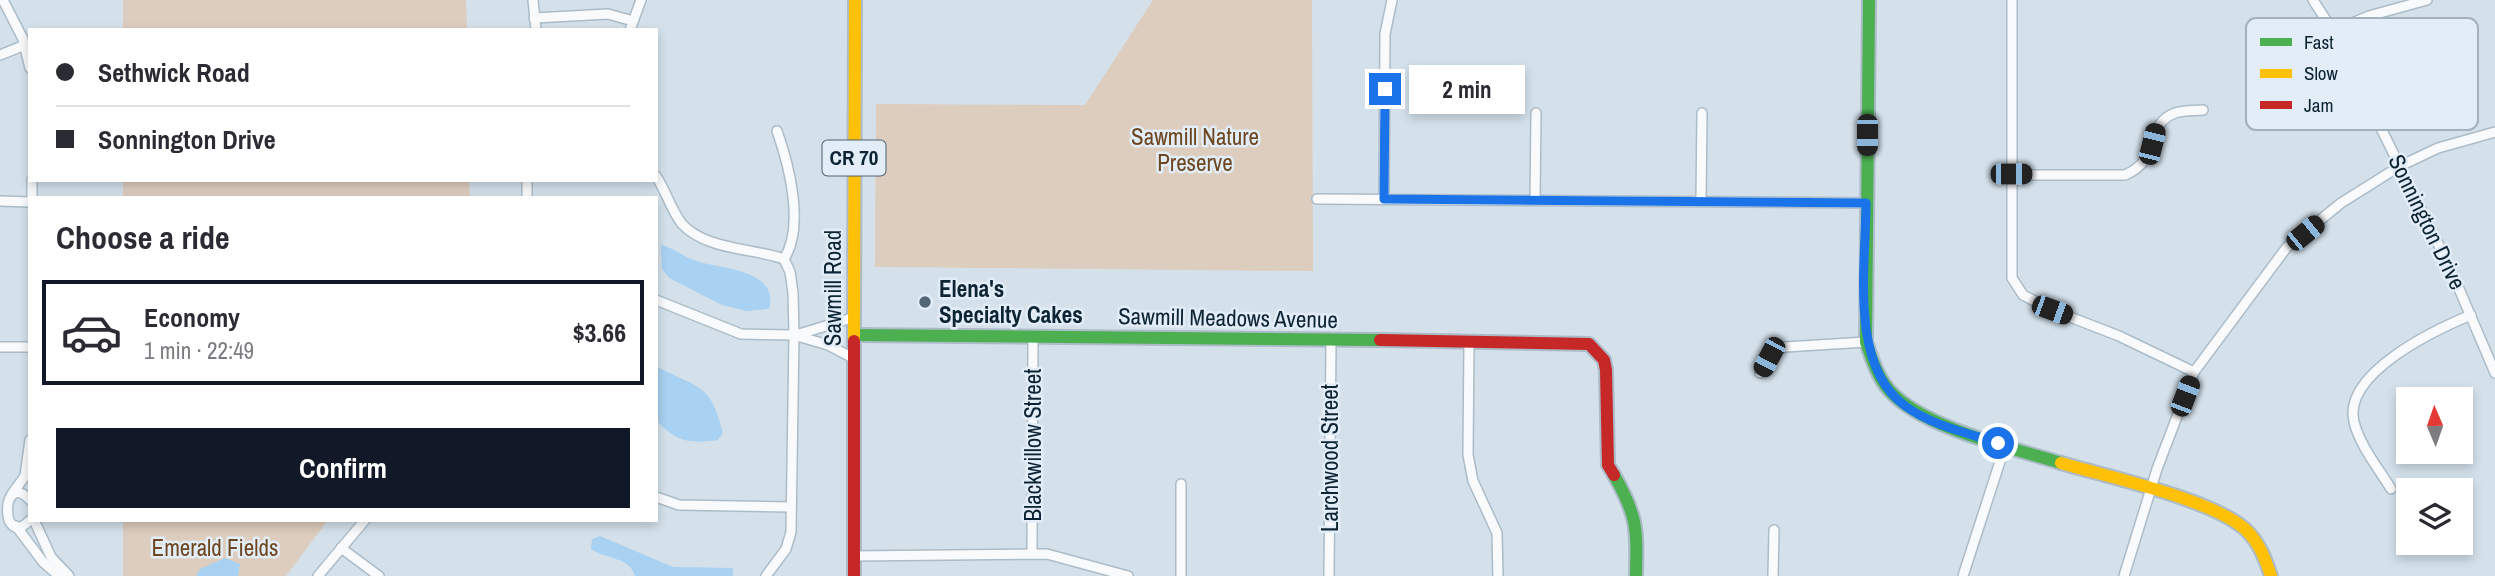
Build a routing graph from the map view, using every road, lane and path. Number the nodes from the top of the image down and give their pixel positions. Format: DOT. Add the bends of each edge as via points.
graph roads {
  1 [pos="3,0"];
  2 [pos="533,0"];
  3 [pos="641,0"];
  4 [pos="855,0"];
  5 [pos="1392,0"];
  6 [pos="1869,0"];
  7 [pos="2012,0"];
  8 [pos="2314,0"];
  9 [pos="2427,0"];
  10 [pos="534,18"];
  11 [pos="2325,18"];
  12 [pos="2364,18"];
  13 [pos="632,25"];
  14 [pos="536,28"];
  15 [pos="25,45"];
  16 [pos="0,55"];
  17 [pos="28,59"];
  18 [pos="2203,110"];
  19 [pos="1536,113"];
  20 [pos="1702,113"];
  21 [pos="2382,130"];
  22 [pos="777,131"];
  23 [pos="2495,132"];
  24 [pos="2400,166"];
  25 [pos="2011,174"];
  26 [pos="658,180"];
  27 [pos="1317,199"];
  28 [pos="1384,199"];
  29 [pos="28,200"];
  30 [pos="1535,200"];
  31 [pos="0,201"];
  32 [pos="1702,201"];
  33 [pos="1866,203"];
  34 [pos="784,259"];
  35 [pos="658,301"];
  36 [pos="2472,315"];
  37 [pos="855,317"];
  38 [pos="794,335"];
  39 [pos="855,335"];
  40 [pos="1033,337"];
  41 [pos="1331,340"];
  42 [pos="1469,341"];
  43 [pos="1866,342"];
  44 [pos="0,347"];
  45 [pos="28,347"];
  46 [pos="855,359"];
  47 [pos="2194,372"];
  48 [pos="1760,373"];
  49 [pos="2495,373"];
  50 [pos="2005,446"];
  51 [pos="28,454"];
  52 [pos="1181,484"];
  53 [pos="2391,489"];
  54 [pos="2151,490"];
  55 [pos="7,494"];
  56 [pos="658,498"];
  57 [pos="28,499"];
  58 [pos="791,507"];
  59 [pos="1,516"];
  60 [pos="28,522"];
  61 [pos="33,522"];
  62 [pos="363,522"];
  63 [pos="16,526"];
  64 [pos="1774,530"];
  65 [pos="341,548"];
  66 [pos="1032,553"];
  67 [pos="854,556"];
  68 [pos="60,573"];
  69 [pos="318,576"];
  70 [pos="379,576"];
  71 [pos="766,576"];
  72 [pos="854,576"];
  73 [pos="1128,576"];
  74 [pos="1181,576"];
  75 [pos="1329,576"];
  76 [pos="1498,576"];
  77 [pos="1636,576"];
  78 [pos="1773,576"];
  79 [pos="1963,576"];
  80 [pos="2124,576"];
  81 [pos="2271,576"];
  1 -- 15 [label="street"];
  2 -- 10 [label="street"];
  3 -- 13 [label="street"];
  4 -- 37 [label="street, Sawmill Road / CR 70"];
  5 -- 28 [label="street" via="1385,34"];
  6 -- 33 [label="street"];
  7 -- 25 [label="street"];
  8 -- 11 [label="street, Sonnington Drive"];
  9 -- 12 [label="street"];
  10 -- 13 [label="street" via="608,14"];
  10 -- 14 [label="street"];
  15 -- 16 [label="street"];
  15 -- 17 [label="street"];
  18 -- 25 [label="street" via="2164,119 2155,130 2148,158 2125,175"];
  19 -- 30 [label="street"];
  20 -- 32 [label="street"];
  21 -- 24 [label="street, Sonnington Drive"];
  22 -- 34 [label="street" via="790,168 792,199 790,250"];
  23 -- 24 [label="street" via="2438,148"];
  24 -- 36 [label="street, Sonnington Drive"];
  24 -- 47 [label="street" via="2287,247"];
  25 -- 47 [label="street" via="2012,278 2023,295"];
  26 -- 34 [label="street" via="675,212 693,232 715,244"];
  27 -- 28 [label="street"];
  28 -- 30 [label="street"];
  29 -- 31 [label="street"];
  30 -- 32 [label="street"];
  32 -- 33 [label="street"];
  33 -- 43 [label="street"];
  34 -- 38 [label="street" via="793,293"];
  35 -- 38 [label="street" via="741,334"];
  36 -- 49 [label="street, Sonnington Drive"];
  36 -- 53 [label="street" via="2423,335 2391,357 2357,400 2354,421"];
  37 -- 38 [label="street"];
  37 -- 39 [label="street, Sawmill Road / CR 70"];
  38 -- 46 [label="street"];
  38 -- 58 [label="street"];
  39 -- 40 [label="street, Sawmill Meadows Avenue"];
  39 -- 46 [label="street, Sawmill Road / CR 70"];
  40 -- 41 [label="street, Sawmill Meadows Avenue"];
  40 -- 66 [label="street, Blackwillow Street"];
  41 -- 42 [label="street, Sawmill Meadows Avenue"];
  41 -- 75 [label="street, Larchwood Street"];
  42 -- 76 [label="street" via="1468,455 1473,481 1497,533"];
  42 -- 77 [label="street, Sawmill Meadows Avenue" via="1579,342 1598,351 1606,370 1608,465 1632,507 1637,526"];
  43 -- 48 [label="street" via="1786,346 1776,349"];
  43 -- 50 [label="street" via="1876,371 1903,405"];
  44 -- 45 [label="street"];
  46 -- 67 [label="street, Sawmill Road / CR 70"];
  47 -- 54 [label="street"];
  50 -- 54 [label="street"];
  50 -- 79 [label="street"];
  51 -- 55 [label="street" via="25,476"];
  52 -- 74 [label="street"];
  54 -- 80 [label="street"];
  54 -- 81 [label="street" via="2216,510 2244,526 2264,552"];
  55 -- 57 [label="street"];
  55 -- 59 [label="street"];
  56 -- 58 [label="street" via="679,505"];
  58 -- 71 [label="street" via="786,549"];
  59 -- 63 [label="street"];
  60 -- 63 [label="street"];
  61 -- 68 [label="street"];
  62 -- 65 [label="street"];
  63 -- 68 [label="street"];
  64 -- 78 [label="street"];
  65 -- 69 [label="street"];
  65 -- 70 [label="street"];
  66 -- 67 [label="street"];
  66 -- 73 [label="street"];
  67 -- 72 [label="street, Sawmill Road / CR 70"];
}
